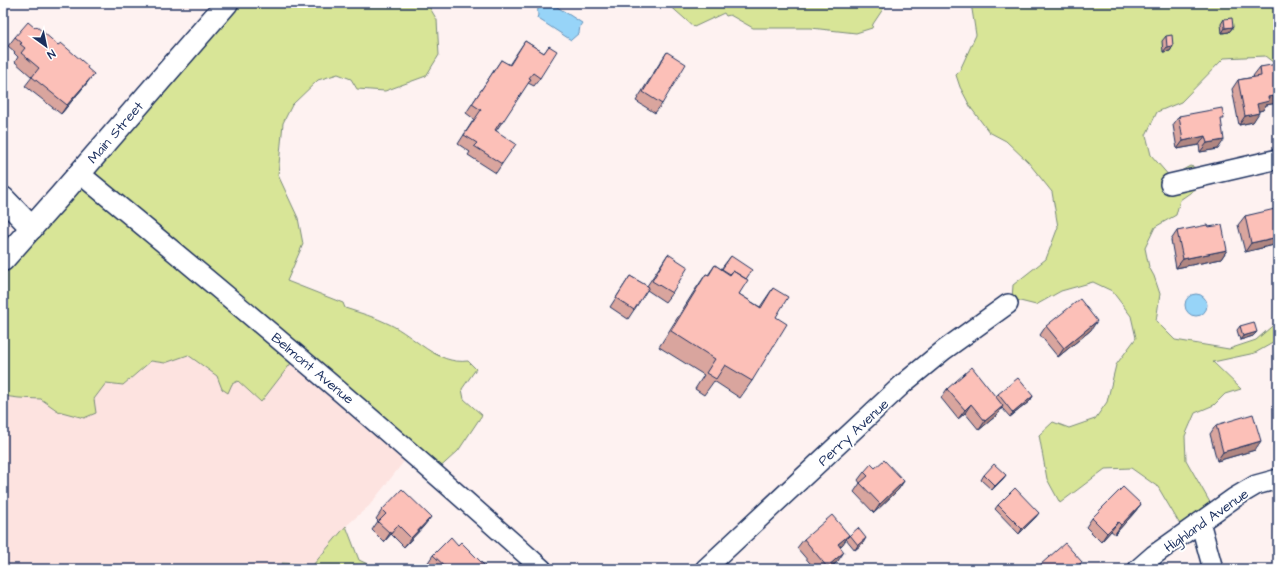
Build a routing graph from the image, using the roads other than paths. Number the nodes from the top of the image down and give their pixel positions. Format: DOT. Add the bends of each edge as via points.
graph roads {
  1 [pos="227,3"];
  2 [pos="1278,159"];
  3 [pos="79,173"];
  4 [pos="1170,184"];
  5 [pos="3,198"];
  6 [pos="32,228"];
  7 [pos="3,260"];
  8 [pos="1008,304"];
  9 [pos="1278,479"];
  10 [pos="1200,522"];
  11 [pos="542,569"];
  12 [pos="705,569"];
  13 [pos="1138,569"];
  14 [pos="1213,569"];
  1 -- 3 [label="main road, Main Street"];
  2 -- 4 [label="street"];
  3 -- 6 [label="main road, Main Street"];
  3 -- 11 [label="street, Belmont Avenue" via="395,438"];
  5 -- 6 [label="main road"];
  6 -- 7 [label="main road, Main Street"];
  8 -- 12 [label="street, Perry Avenue" via="944,350 904,383"];
  9 -- 10 [label="street, Highland Avenue" via="1256,485"];
  10 -- 13 [label="street, Highland Avenue"];
  10 -- 14 [label="street"];
}
